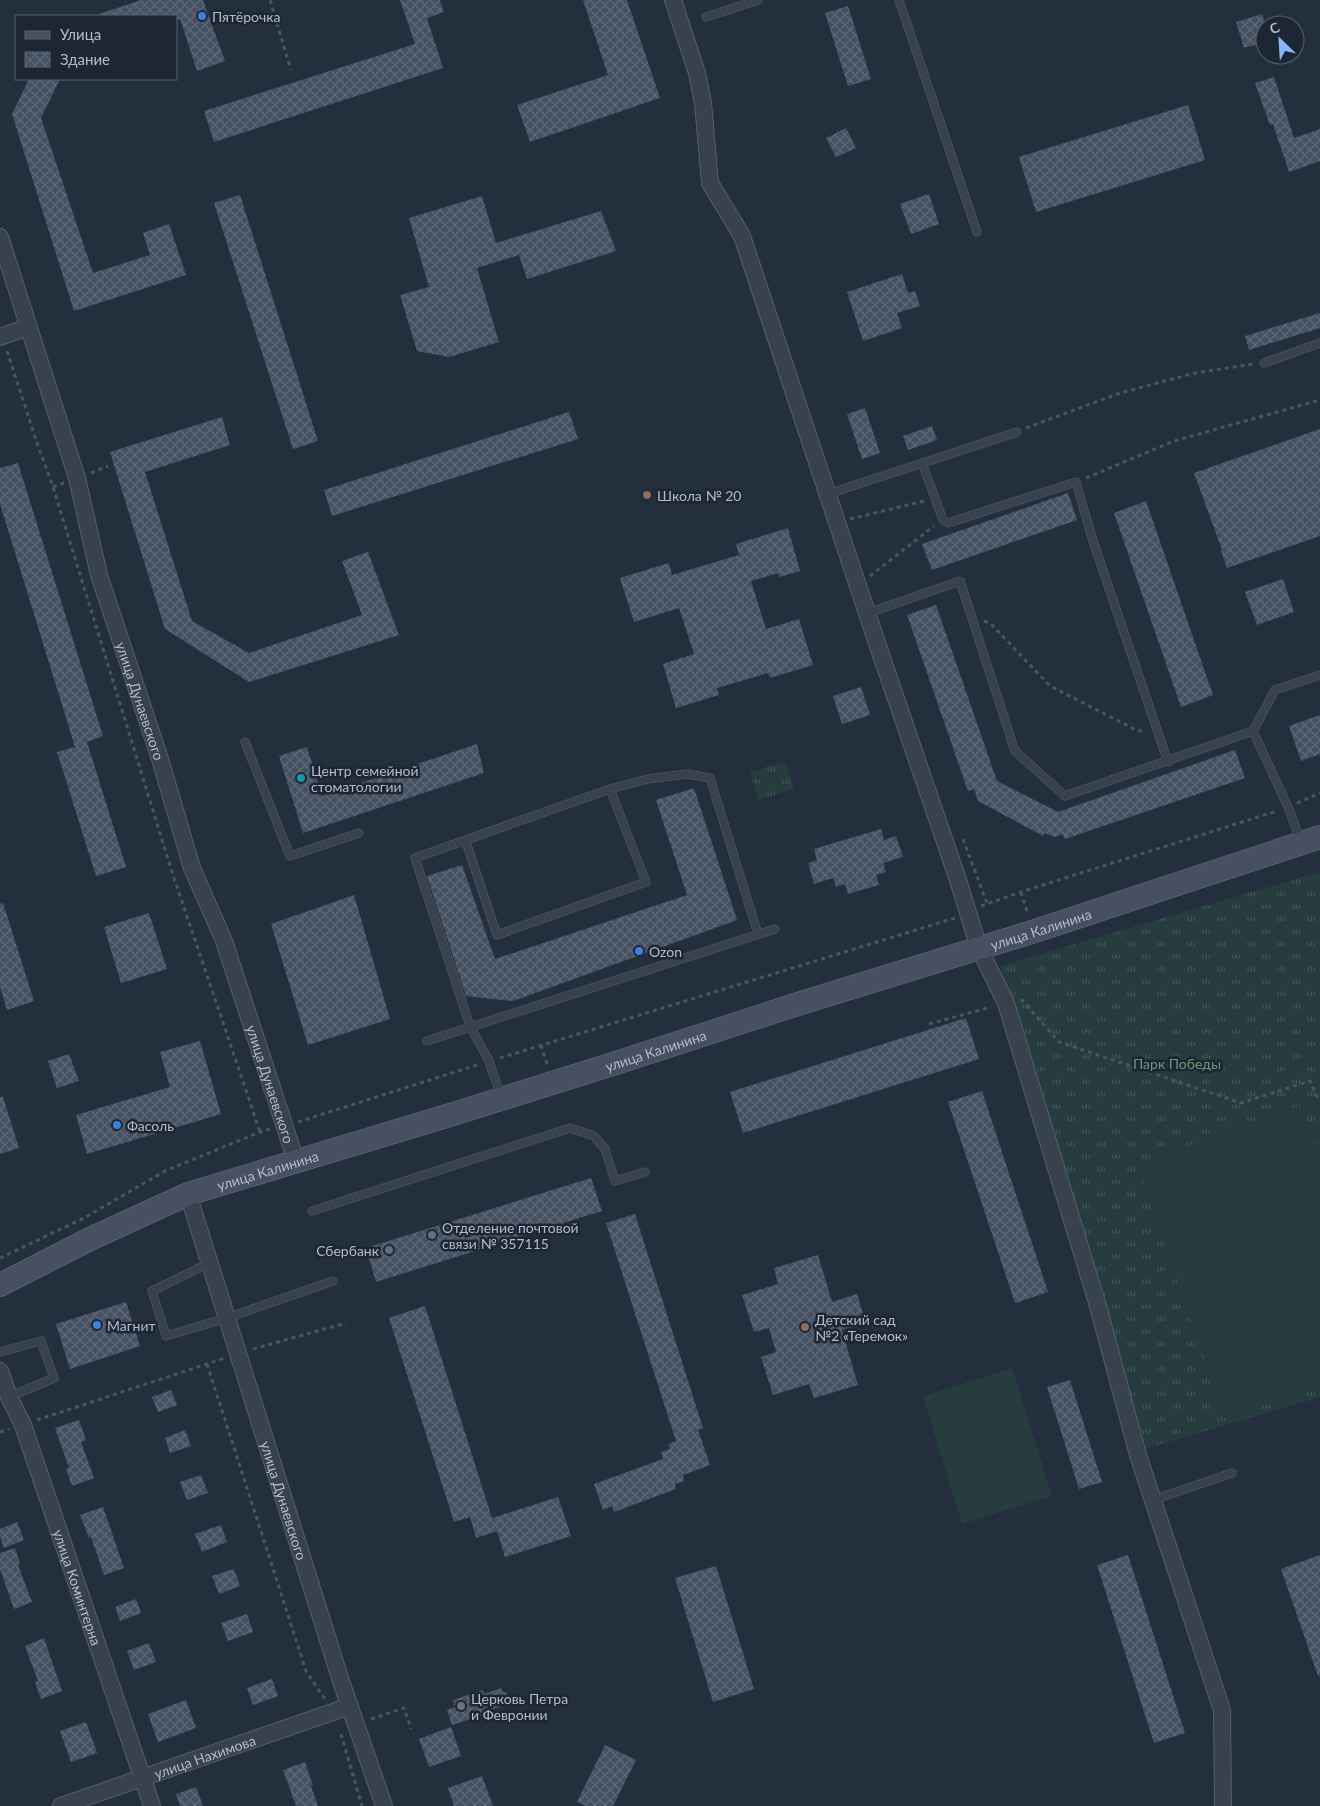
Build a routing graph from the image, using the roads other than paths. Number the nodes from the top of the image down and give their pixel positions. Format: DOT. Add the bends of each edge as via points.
graph roads {
  1 [pos="673,0"];
  2 [pos="758,0"];
  3 [pos="899,0"];
  4 [pos="706,17"];
  5 [pos="976,232"];
  6 [pos="0,237"];
  7 [pos="28,327"];
  8 [pos="2,336"];
  9 [pos="1320,343"];
  10 [pos="1264,363"];
  11 [pos="1016,432"];
  12 [pos="922,463"];
  13 [pos="828,494"];
  14 [pos="868,613"];
  15 [pos="1320,676"];
  16 [pos="1253,731"];
  17 [pos="245,742"];
  18 [pos="1168,762"];
  19 [pos="610,790"];
  20 [pos="359,833"];
  21 [pos="1311,840"];
  22 [pos="466,842"];
  23 [pos="775,929"];
  24 [pos="758,934"];
  25 [pos="979,948"];
  26 [pos="470,1026"];
  27 [pos="427,1041"];
  28 [pos="502,1098"];
  29 [pos="296,1161"];
  30 [pos="645,1172"];
  31 [pos="188,1194"];
  32 [pos="312,1211"];
  33 [pos="209,1263"];
  34 [pos="333,1281"];
  35 [pos="0,1285"];
  36 [pos="227,1318"];
  37 [pos="0,1352"];
  38 [pos="0,1371"];
  39 [pos="9,1397"];
  40 [pos="1232,1474"];
  41 [pos="1152,1500"];
  42 [pos="350,1706"];
  43 [pos="142,1778"];
  44 [pos="61,1806"];
  45 [pos="152,1806"];
  46 [pos="384,1806"];
  47 [pos="1223,1806"];
  1 -- 13 [label="street" via="697,73 710,183 742,236"];
  2 -- 4 [label="lane"];
  3 -- 5 [label="lane"];
  6 -- 7 [label="street, улица Дунаевского"];
  7 -- 8 [label="street"];
  7 -- 29 [label="street, улица Дунаевского" via="77,478 100,575 192,868 224,941"];
  9 -- 10 [label="lane"];
  11 -- 12 [label="lane"];
  12 -- 13 [label="lane"];
  12 -- 18 [label="lane" via="943,520 948,523 1076,482"];
  13 -- 14 [label="street"];
  14 -- 18 [label="lane" via="960,581 1015,751 1065,796"];
  14 -- 25 [label="street"];
  15 -- 16 [label="lane" via="1275,690"];
  16 -- 18 [label="lane"];
  16 -- 21 [label="lane" via="1288,807"];
  17 -- 20 [label="lane" via="290,856"];
  19 -- 22 [label="lane"];
  19 -- 22 [label="lane" via="646,882 497,935"];
  19 -- 24 [label="lane" via="648,779 687,774 710,778"];
  21 -- 25 [label="main road, улица Калинина"];
  22 -- 26 [label="lane" via="415,858"];
  23 -- 24 [label="lane"];
  24 -- 26 [label="lane"];
  25 -- 28 [label="main road, улица Калинина"];
  25 -- 41 [label="street" via="1006,1003 1095,1297"];
  26 -- 27 [label="lane"];
  26 -- 28 [label="lane" via="489,1061"];
  28 -- 29 [label="main road, улица Калинина"];
  29 -- 31 [label="main road, улица Калинина"];
  30 -- 32 [label="lane" via="615,1181 604,1149 594,1136 570,1128"];
  31 -- 33 [label="street, улица Дунаевского"];
  31 -- 35 [label="main road, улица Калинина"];
  33 -- 36 [label="street, улица Дунаевского"];
  33 -- 36 [label="lane" via="152,1291 166,1336"];
  34 -- 36 [label="lane"];
  36 -- 42 [label="street, улица Дунаевского"];
  37 -- 39 [label="lane" via="41,1341 54,1378"];
  38 -- 39 [label="street, улица Коминтерна"];
  39 -- 43 [label="street, улица Коминтерна" via="24,1425"];
  40 -- 41 [label="lane"];
  41 -- 47 [label="street" via="1222,1710"];
  42 -- 43 [label="street, улица Нахимова"];
  42 -- 46 [label="street, улица Дунаевского"];
  43 -- 44 [label="street, улица Нахимова"];
  43 -- 45 [label="street, улица Коминтерна"];
}
